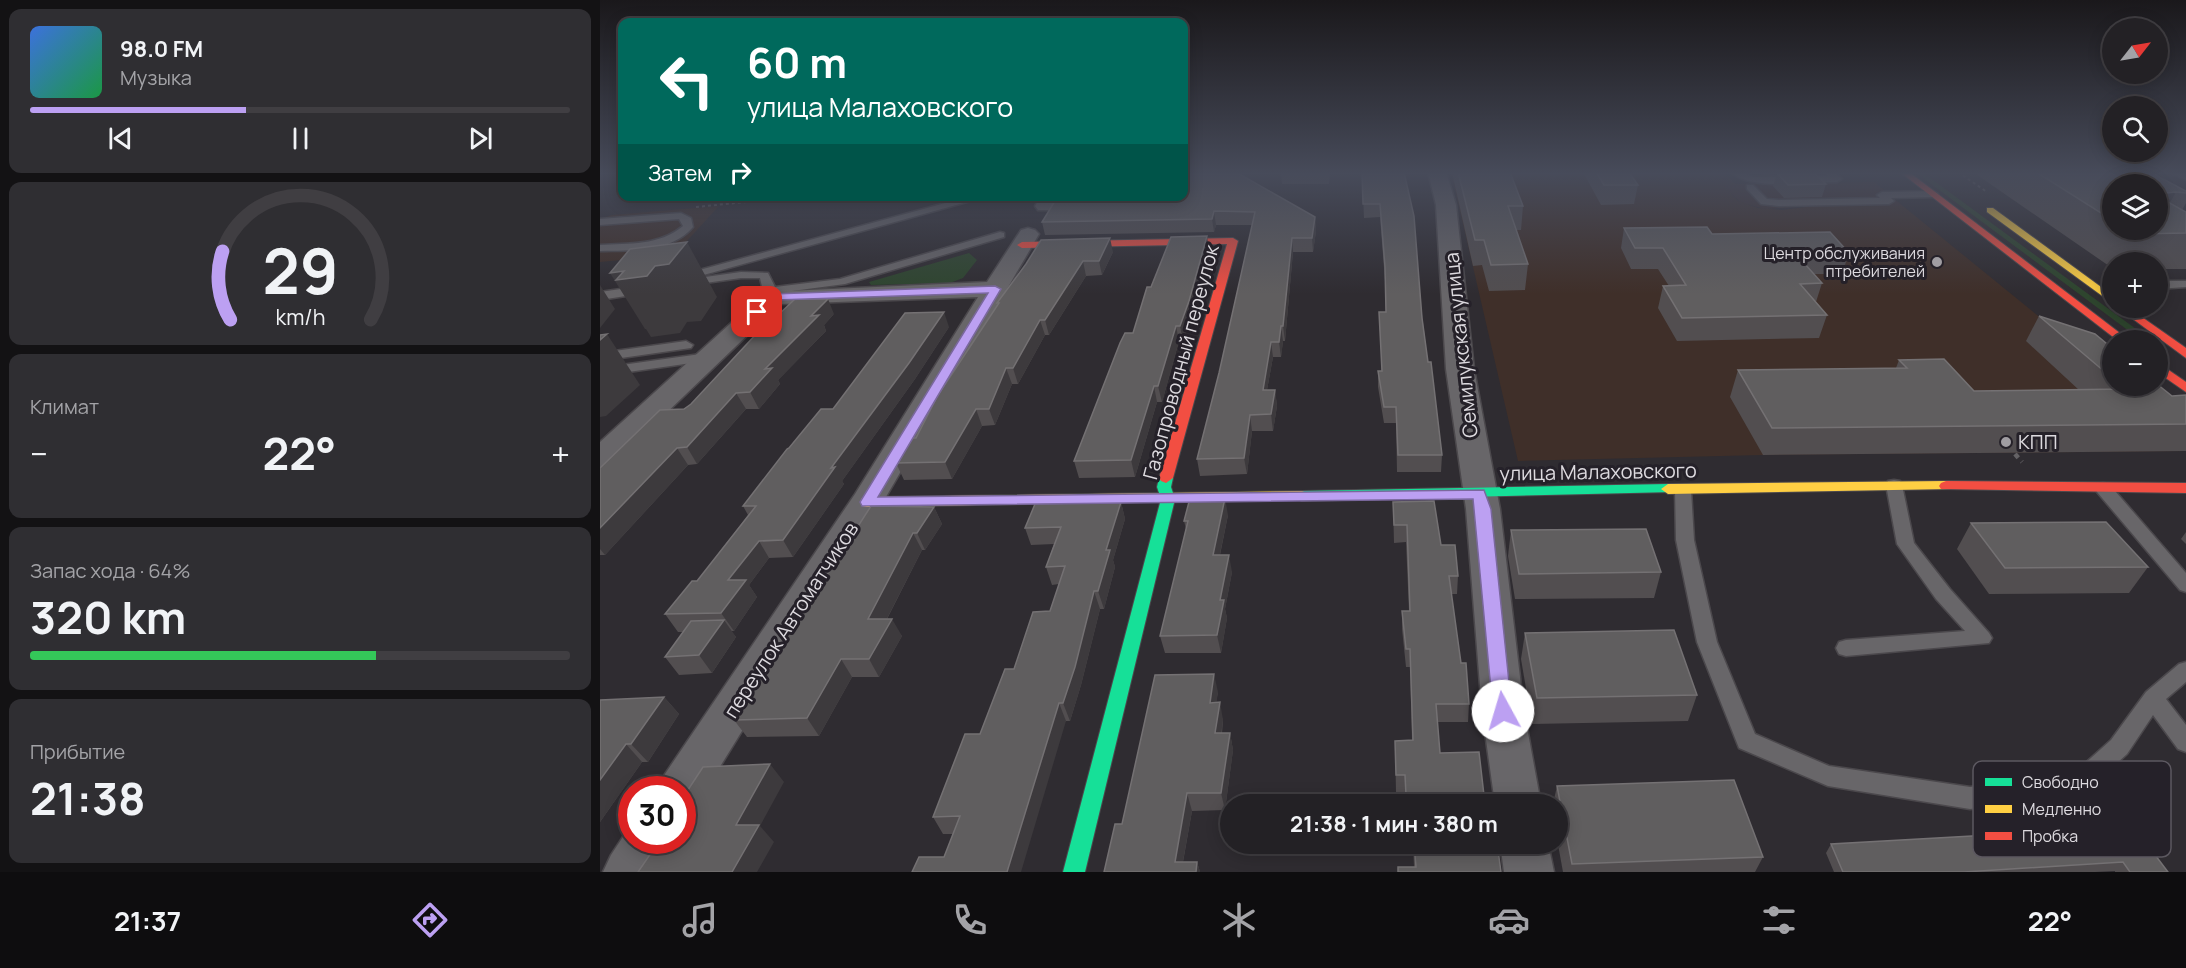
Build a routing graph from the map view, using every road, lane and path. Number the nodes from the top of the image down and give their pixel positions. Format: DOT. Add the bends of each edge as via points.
graph roads {
  1 [pos="924,213"];
  2 [pos="1447,213"];
  3 [pos="1957,213"];
  4 [pos="1994,213"];
  5 [pos="600,222"];
  6 [pos="1000,235"];
  7 [pos="1025,240"];
  8 [pos="600,248"];
  9 [pos="2186,284"];
  10 [pos="2168,285"];
  11 [pos="2095,287"];
  12 [pos="2102,287"];
  13 [pos="646,289"];
  14 [pos="995,289"];
  15 [pos="2102,292"];
  16 [pos="771,294"];
  17 [pos="600,296"];
  18 [pos="2137,318"];
  19 [pos="2111,330"];
  20 [pos="697,351"];
  21 [pos="2186,354"];
  22 [pos="600,357"];
  23 [pos="600,372"];
  24 [pos="2168,374"];
  25 [pos="2186,388"];
  26 [pos="607,446"];
  27 [pos="1894,485"];
  28 [pos="2103,488"];
  29 [pos="2186,488"];
  30 [pos="1683,490"];
  31 [pos="1479,494"];
  32 [pos="1168,499"];
  33 [pos="867,502"];
  34 [pos="2186,585"];
  35 [pos="1846,648"];
  36 [pos="2186,670"];
  37 [pos="2153,698"];
  38 [pos="2186,742"];
  39 [pos="2104,761"];
  40 [pos="689,776"];
  41 [pos="1516,794"];
  42 [pos="1973,798"];
  43 [pos="639,854"];
  44 [pos="1526,854"];
  45 [pos="628,872"];
  46 [pos="1074,872"];
  47 [pos="1529,872"];
  1 -- 16 [label="lane" via="672,283 764,275"];
  2 -- 31 [label="street, Семилукская улица" via="1460,369"];
  3 -- 19 [label="street"];
  4 -- 11 [label="street"];
  5 -- 8 [label="lane" via="681,216 688,227 680,236 663,243"];
  6 -- 16 [label="lane" via="841,282"];
  7 -- 14 [label="street, переулок Автоматчиков"];
  7 -- 32 [label="street, Газопроводный переулок" via="1233,241 1164,487"];
  9 -- 10 [label="lane"];
  11 -- 12 [label="lane"];
  11 -- 15 [label="street"];
  13 -- 17 [label="lane"];
  14 -- 16 [label="street"];
  14 -- 33 [label="street, переулок Автоматчиков"];
  16 -- 20 [label="street"];
  18 -- 21 [label="street"];
  20 -- 22 [label="lane"];
  20 -- 23 [label="lane"];
  20 -- 26 [label="street"];
  24 -- 25 [label="street"];
  27 -- 28 [label="street, улица Малаховского"];
  27 -- 30 [label="street, улица Малаховского"];
  27 -- 35 [label="lane" via="1906,544 1982,638"];
  28 -- 29 [label="street, улица Малаховского"];
  28 -- 34 [label="lane"];
  30 -- 31 [label="street, улица Малаховского"];
  30 -- 42 [label="lane" via="1685,540 1707,642 1747,741 1828,776"];
  31 -- 32 [label="street, улица Малаховского"];
  31 -- 41 [label="street, Семилукская улица" via="1503,711"];
  32 -- 33 [label="street, улица Малаховского"];
  32 -- 46 [label="street, Газопроводный переулок"];
  33 -- 40 [label="street, переулок Автоматчиков"];
  36 -- 37 [label="lane"];
  37 -- 38 [label="lane"];
  37 -- 39 [label="lane" via="2119,747"];
  43 -- 45 [label="street"];
  44 -- 47 [label="street"];
}
